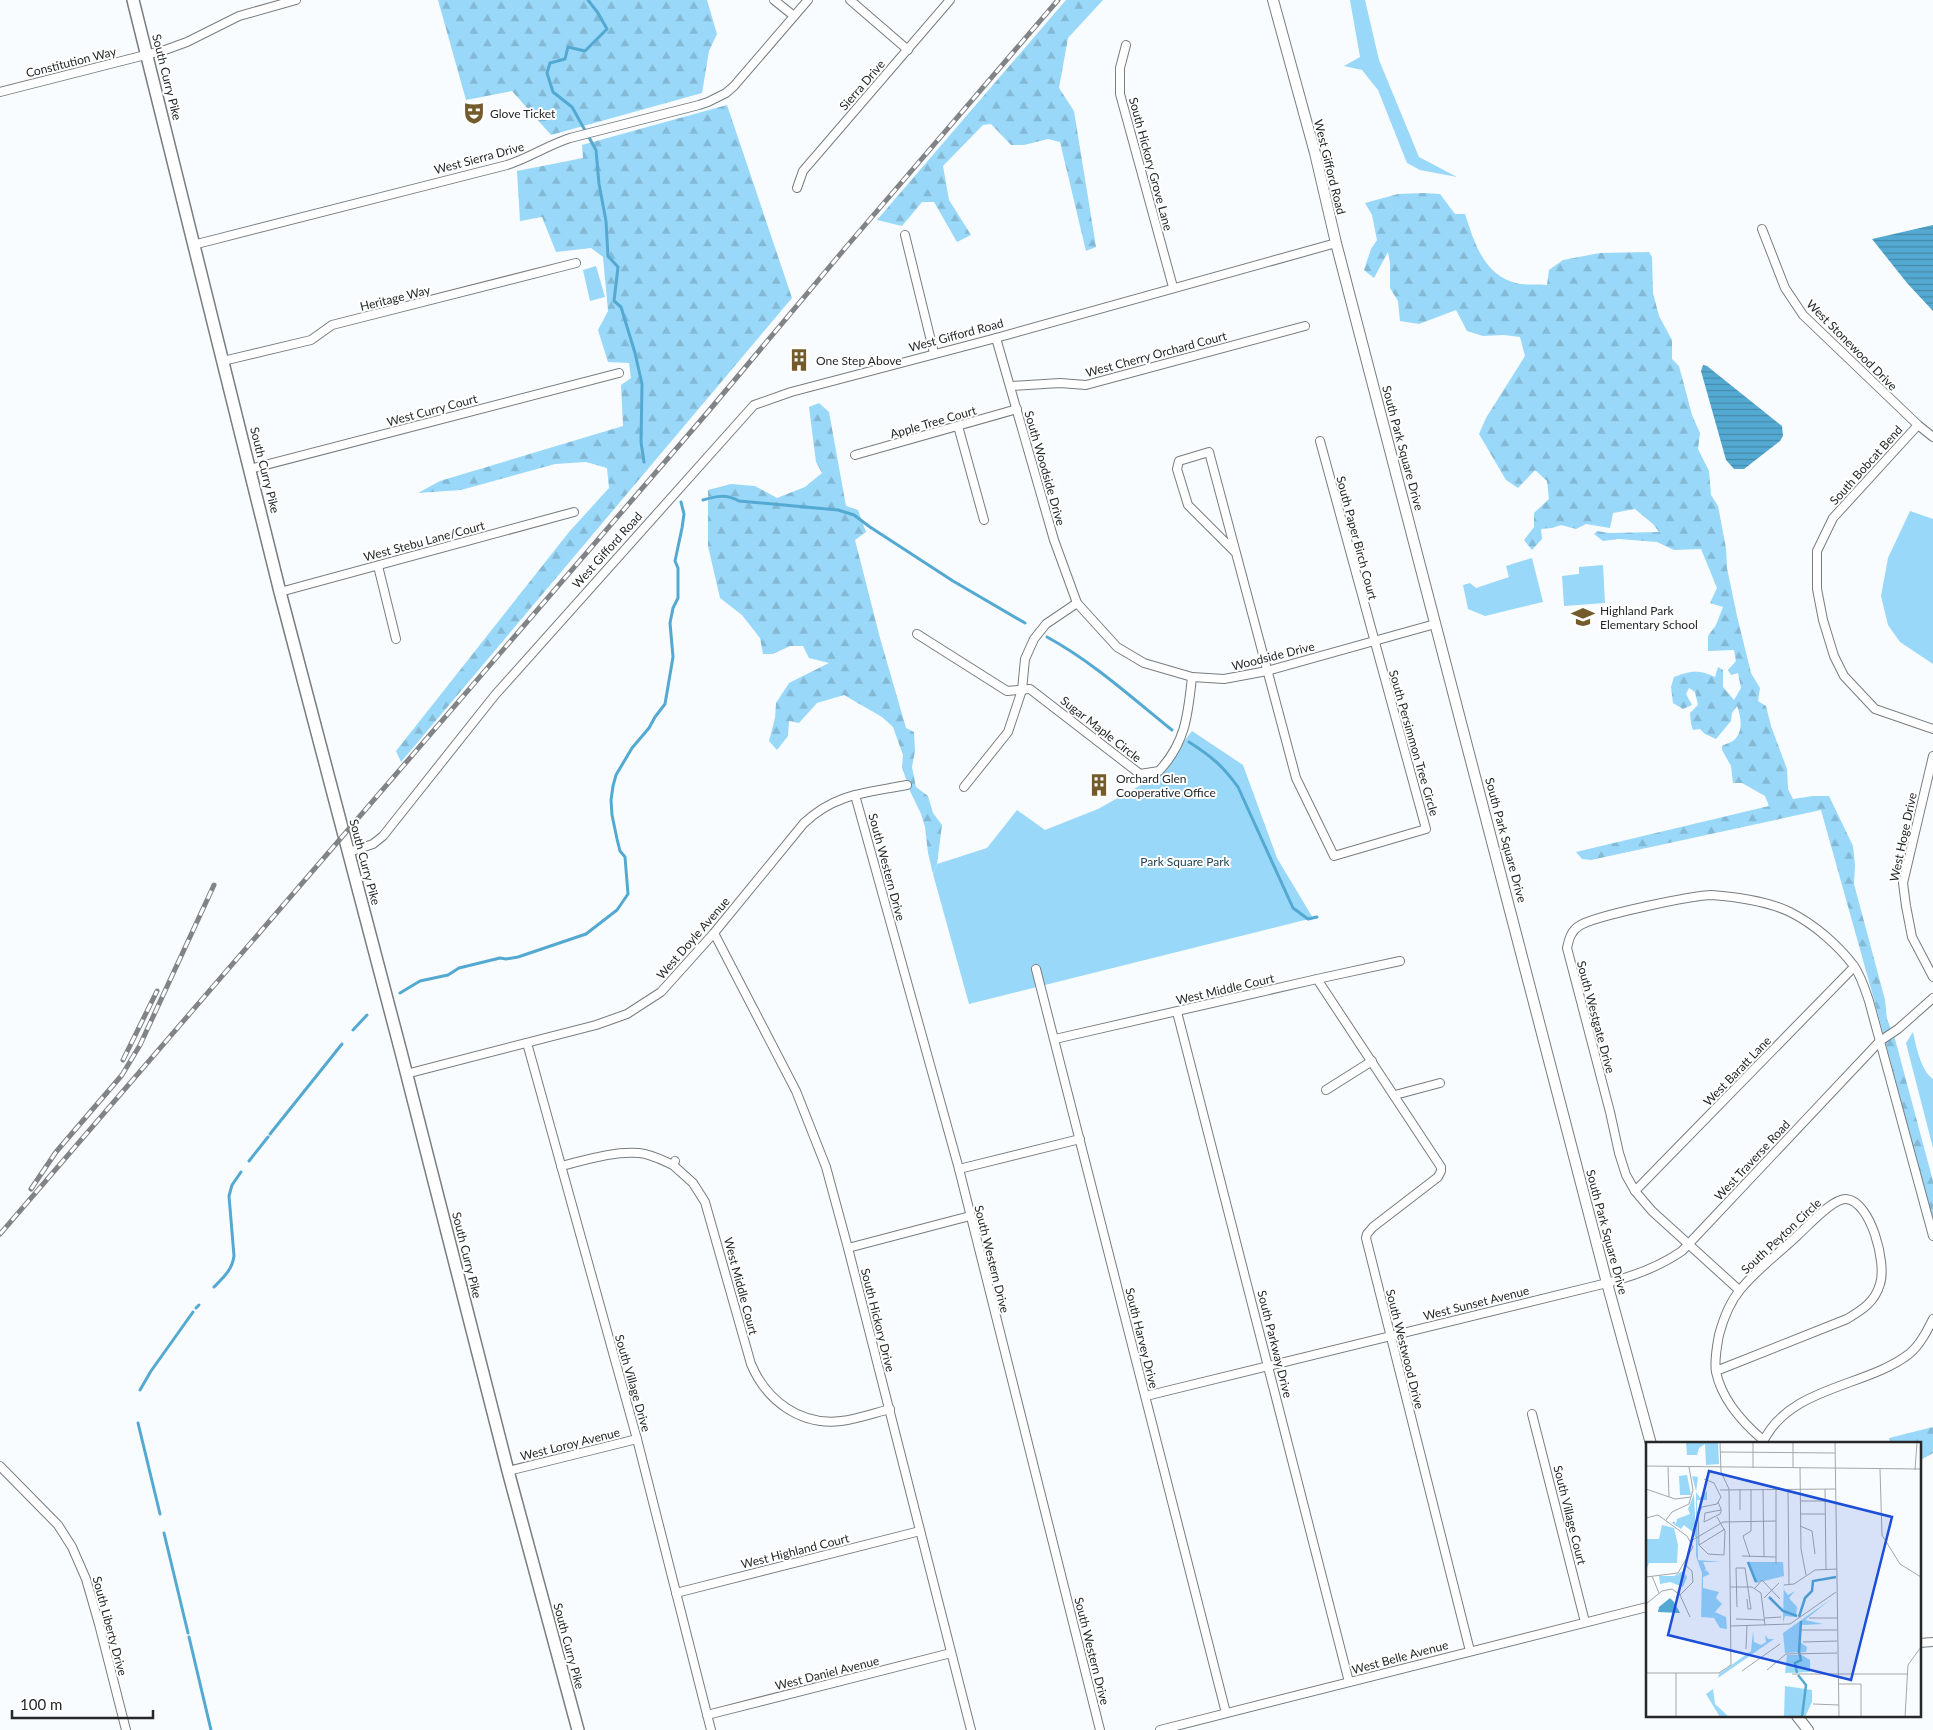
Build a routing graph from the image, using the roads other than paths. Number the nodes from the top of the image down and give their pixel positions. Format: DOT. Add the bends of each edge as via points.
graph roads {
  1 [pos="133,0"];
  2 [pos="296,0"];
  3 [pos="774,0"];
  4 [pos="808,0"];
  5 [pos="850,0"];
  6 [pos="950,0"];
  7 [pos="1273,0"];
  8 [pos="794,16"];
  9 [pos="1126,45"];
  10 [pos="908,50"];
  11 [pos="148,54"];
  12 [pos="0,92"];
  13 [pos="797,188"];
  14 [pos="1762,229"];
  15 [pos="905,235"];
  16 [pos="1336,243"];
  17 [pos="193,245"];
  18 [pos="576,264"];
  19 [pos="1173,288"];
  20 [pos="1305,326"];
  21 [pos="996,338"];
  22 [pos="934,353"];
  23 [pos="223,361"];
  24 [pos="619,374"];
  25 [pos="1011,386"];
  26 [pos="1017,409"];
  27 [pos="1918,425"];
  28 [pos="958,426"];
  29 [pos="1933,437"];
  30 [pos="1320,441"];
  31 [pos="855,455"];
  32 [pos="250,469"];
  33 [pos="574,512"];
  34 [pos="984,520"];
  35 [pos="1236,553"];
  36 [pos="378,566"];
  37 [pos="280,592"];
  38 [pos="1077,603"];
  39 [pos="1436,624"];
  40 [pos="917,634"];
  41 [pos="396,639"];
  42 [pos="1374,640"];
  43 [pos="1267,671"];
  44 [pos="1192,677"];
  45 [pos="1022,690"];
  46 [pos="1933,729"];
  47 [pos="1933,756"];
  48 [pos="907,785"];
  49 [pos="964,787"];
  50 [pos="856,795"];
  51 [pos="348,852"];
  52 [pos="714,933"];
  53 [pos="1400,962"];
  54 [pos="1854,967"];
  55 [pos="1036,969"];
  56 [pos="1933,977"];
  57 [pos="1317,978"];
  58 [pos="1933,998"];
  59 [pos="1177,1012"];
  60 [pos="1054,1039"];
  61 [pos="1880,1041"];
  62 [pos="527,1043"];
  63 [pos="1372,1061"];
  64 [pos="406,1074"];
  65 [pos="1440,1083"];
  66 [pos="1326,1090"];
  67 [pos="1394,1095"];
  68 [pos="1080,1140"];
  69 [pos="561,1166"];
  70 [pos="958,1170"];
  71 [pos="1635,1191"];
  72 [pos="970,1216"];
  73 [pos="1933,1236"];
  74 [pos="1688,1244"];
  75 [pos="848,1248"];
  76 [pos="1607,1283"];
  77 [pos="1739,1290"];
  78 [pos="1933,1319"];
  79 [pos="1391,1336"];
  80 [pos="1268,1364"];
  81 [pos="1716,1371"];
  82 [pos="1146,1396"];
  83 [pos="890,1409"];
  84 [pos="1532,1414"];
  85 [pos="637,1439"];
  86 [pos="1650,1442"];
  87 [pos="1762,1442"];
  88 [pos="0,1466"];
  89 [pos="508,1471"];
  90 [pos="920,1531"];
  91 [pos="676,1593"];
  92 [pos="1646,1607"];
  93 [pos="1585,1622"];
  94 [pos="1933,1642"];
  95 [pos="1920,1643"];
  96 [pos="1470,1651"];
  97 [pos="952,1652"];
  98 [pos="1348,1682"];
  99 [pos="1226,1713"];
  100 [pos="708,1715"];
  101 [pos="1799,1718"];
  102 [pos="126,1730"];
  103 [pos="578,1730"];
  104 [pos="712,1730"];
  105 [pos="972,1730"];
  106 [pos="1100,1730"];
  107 [pos="1160,1730"];
  108 [pos="1808,1730"];
  1 -- 11 [label="main road, South Curry Pike"];
  2 -- 11 [label="street, Constitution Way" via="239,16 187,42"];
  3 -- 8 [label="street"];
  4 -- 8 [label="street, West Sierra Drive"];
  5 -- 10 [label="street"];
  6 -- 10 [label="street, Sierra Drive"];
  7 -- 16 [label="street, West Gifford Road"];
  8 -- 17 [label="street, West Sierra Drive" via="734,86 704,103 557,142 520,161"];
  9 -- 19 [label="street, South Hickory Grove Lane" via="1120,68 1120,94"];
  10 -- 13 [label="street, Sierra Drive" via="803,171"];
  11 -- 12 [label="street, Constitution Way"];
  11 -- 17 [label="main road, South Curry Pike"];
  14 -- 27 [label="street, West Stonewood Drive" via="1785,288 1803,315"];
  15 -- 22 [label="street"];
  16 -- 19 [label="street, West Gifford Road"];
  16 -- 39 [label="street, South Park Square Drive"];
  17 -- 23 [label="main road, South Curry Pike"];
  18 -- 23 [label="street, Heritage Way" via="332,325 311,340"];
  19 -- 21 [label="street, West Gifford Road"];
  20 -- 25 [label="street, West Cherry Orchard Court" via="1086,386 1060,383"];
  21 -- 22 [label="street, West Gifford Road"];
  21 -- 25 [label="street, South Woodside Drive"];
  22 -- 51 [label="street, West Gifford Road" via="754,405 495,695 383,836 373,844"];
  23 -- 32 [label="main road, South Curry Pike"];
  24 -- 32 [label="street, West Curry Court"];
  25 -- 26 [label="street, South Woodside Drive"];
  26 -- 28 [label="street, Apple Tree Court"];
  26 -- 38 [label="street, South Woodside Drive" via="1054,540"];
  27 -- 29 [label="street, West Stonewood Drive"];
  27 -- 46 [label="street, South Bobcat Bend" via="1833,518 1818,551 1817,589 1834,656 1844,676 1875,709"];
  28 -- 31 [label="street, Apple Tree Court"];
  28 -- 34 [label="street"];
  30 -- 42 [label="street, South Paper Birch Court"];
  32 -- 37 [label="main road, South Curry Pike"];
  33 -- 36 [label="street, West Stebu Lane/Court"];
  35 -- 35 [label="street" via="1188,505 1177,469 1179,461 1209,452"];
  35 -- 43 [label="street"];
  36 -- 37 [label="street, West Stebu Lane/Court"];
  36 -- 41 [label="street"];
  37 -- 51 [label="main road, South Curry Pike"];
  38 -- 44 [label="street, Woodside Drive" via="1117,646 1144,663"];
  38 -- 45 [label="street" via="1046,624 1034,639 1025,659"];
  39 -- 42 [label="street, Woodside Drive"];
  39 -- 76 [label="street, South Park Square Drive"];
  40 -- 45 [label="street, Sugar Maple Circle" via="1007,691"];
  42 -- 43 [label="street, Woodside Drive"];
  42 -- 43 [label="street, South Persimmon Tree Circle" via="1426,829 1334,856 1296,778"];
  43 -- 44 [label="street, Woodside Drive" via="1224,680"];
  44 -- 45 [label="street, Sugar Maple Circle" via="1186,724 1178,745 1159,771 1140,774 1030,689"];
  45 -- 49 [label="street" via="1008,732"];
  47 -- 56 [label="street, West Hoge Drive" via="1903,883 1912,937"];
  48 -- 50 [label="street, West Doyle Avenue"];
  50 -- 52 [label="street, West Doyle Avenue" via="823,807 804,823"];
  50 -- 70 [label="street, South Western Drive"];
  51 -- 64 [label="main road, South Curry Pike"];
  52 -- 62 [label="street, West Doyle Avenue" via="661,992 638,1008 613,1019"];
  52 -- 75 [label="street, South Hickory Drive" via="804,1107 830,1181"];
  53 -- 57 [label="street, West Middle Court"];
  54 -- 61 [label="street, South Westgate Drive" via="1869,1001"];
  54 -- 71 [label="street, West Baratt Lane"];
  54 -- 71 [label="street, South Westgate Drive" via="1832,942 1790,912 1739,898 1710,895 1602,916 1580,925 1570,935 1569,960 1618,1153"];
  55 -- 60 [label="street, South Harvey Drive"];
  57 -- 59 [label="street, West Middle Court"];
  57 -- 63 [label="street, South Westwood Drive"];
  58 -- 61 [label="street, West Traverse Road"];
  59 -- 60 [label="street, West Middle Court"];
  59 -- 80 [label="street, South Parkway Drive"];
  60 -- 68 [label="street, South Harvey Drive"];
  61 -- 73 [label="street, South Westgate Drive"];
  61 -- 74 [label="street, West Traverse Road"];
  62 -- 64 [label="street, West Doyle Avenue"];
  62 -- 69 [label="street, South Village Drive"];
  63 -- 66 [label="street"];
  63 -- 67 [label="street, South Westwood Drive"];
  64 -- 89 [label="main road, South Curry Pike"];
  65 -- 67 [label="street"];
  67 -- 79 [label="street, South Westwood Drive" via="1440,1163 1441,1171 1438,1178 1367,1234"];
  68 -- 70 [label="street"];
  68 -- 82 [label="street, South Harvey Drive"];
  69 -- 83 [label="street, West Middle Court" via="616,1154 640,1153 674,1163 693,1183 706,1206 750,1364 773,1398 789,1412 830,1422"];
  69 -- 85 [label="street, South Village Drive"];
  70 -- 72 [label="street, South Western Drive"];
  71 -- 74 [label="street, South Westgate Drive"];
  72 -- 75 [label="street"];
  72 -- 106 [label="street, South Western Drive"];
  74 -- 76 [label="street, West Traverse Road" via="1669,1260"];
  74 -- 77 [label="street, South Westgate Drive"];
  75 -- 83 [label="street, South Hickory Drive"];
  76 -- 79 [label="street, West Sunset Avenue"];
  76 -- 86 [label="street, South Park Square Drive"];
  77 -- 81 [label="street, South Peyton Circle" via="1722,1324 1716,1349"];
  77 -- 81 [label="street, South Peyton Circle" via="1837,1201 1854,1201 1868,1217 1882,1270 1881,1282 1871,1302 1847,1319"];
  78 -- 87 [label="street" via="1925,1335 1894,1364 1813,1396 1792,1408"];
  79 -- 80 [label="street, West Sunset Avenue"];
  79 -- 96 [label="street, South Westwood Drive"];
  80 -- 82 [label="street, West Sunset Avenue"];
  80 -- 98 [label="street, South Parkway Drive"];
  81 -- 87 [label="street, South Peyton Circle" via="1739,1416"];
  82 -- 99 [label="street, South Harvey Drive"];
  83 -- 90 [label="street, South Hickory Drive"];
  84 -- 93 [label="street, South Village Court"];
  85 -- 89 [label="street, West Loroy Avenue"];
  85 -- 91 [label="street, South Village Drive"];
  88 -- 102 [label="street, South Liberty Drive" via="58,1525 72,1547 86,1579"];
  89 -- 103 [label="main road, South Curry Pike"];
  90 -- 91 [label="street, West Highland Court"];
  90 -- 97 [label="street, South Hickory Drive"];
  91 -- 100 [label="street, South Village Drive"];
  92 -- 93 [label="street, West Belle Avenue"];
  93 -- 96 [label="street, West Belle Avenue"];
  94 -- 95 [label="street"];
  96 -- 98 [label="street, West Belle Avenue"];
  97 -- 100 [label="street, West Daniel Avenue"];
  97 -- 105 [label="street, South Hickory Drive"];
  98 -- 99 [label="street, West Belle Avenue"];
  99 -- 107 [label="street, West Belle Avenue"];
  100 -- 104 [label="street, South Village Drive"];
  101 -- 108 [label="street"];
}
